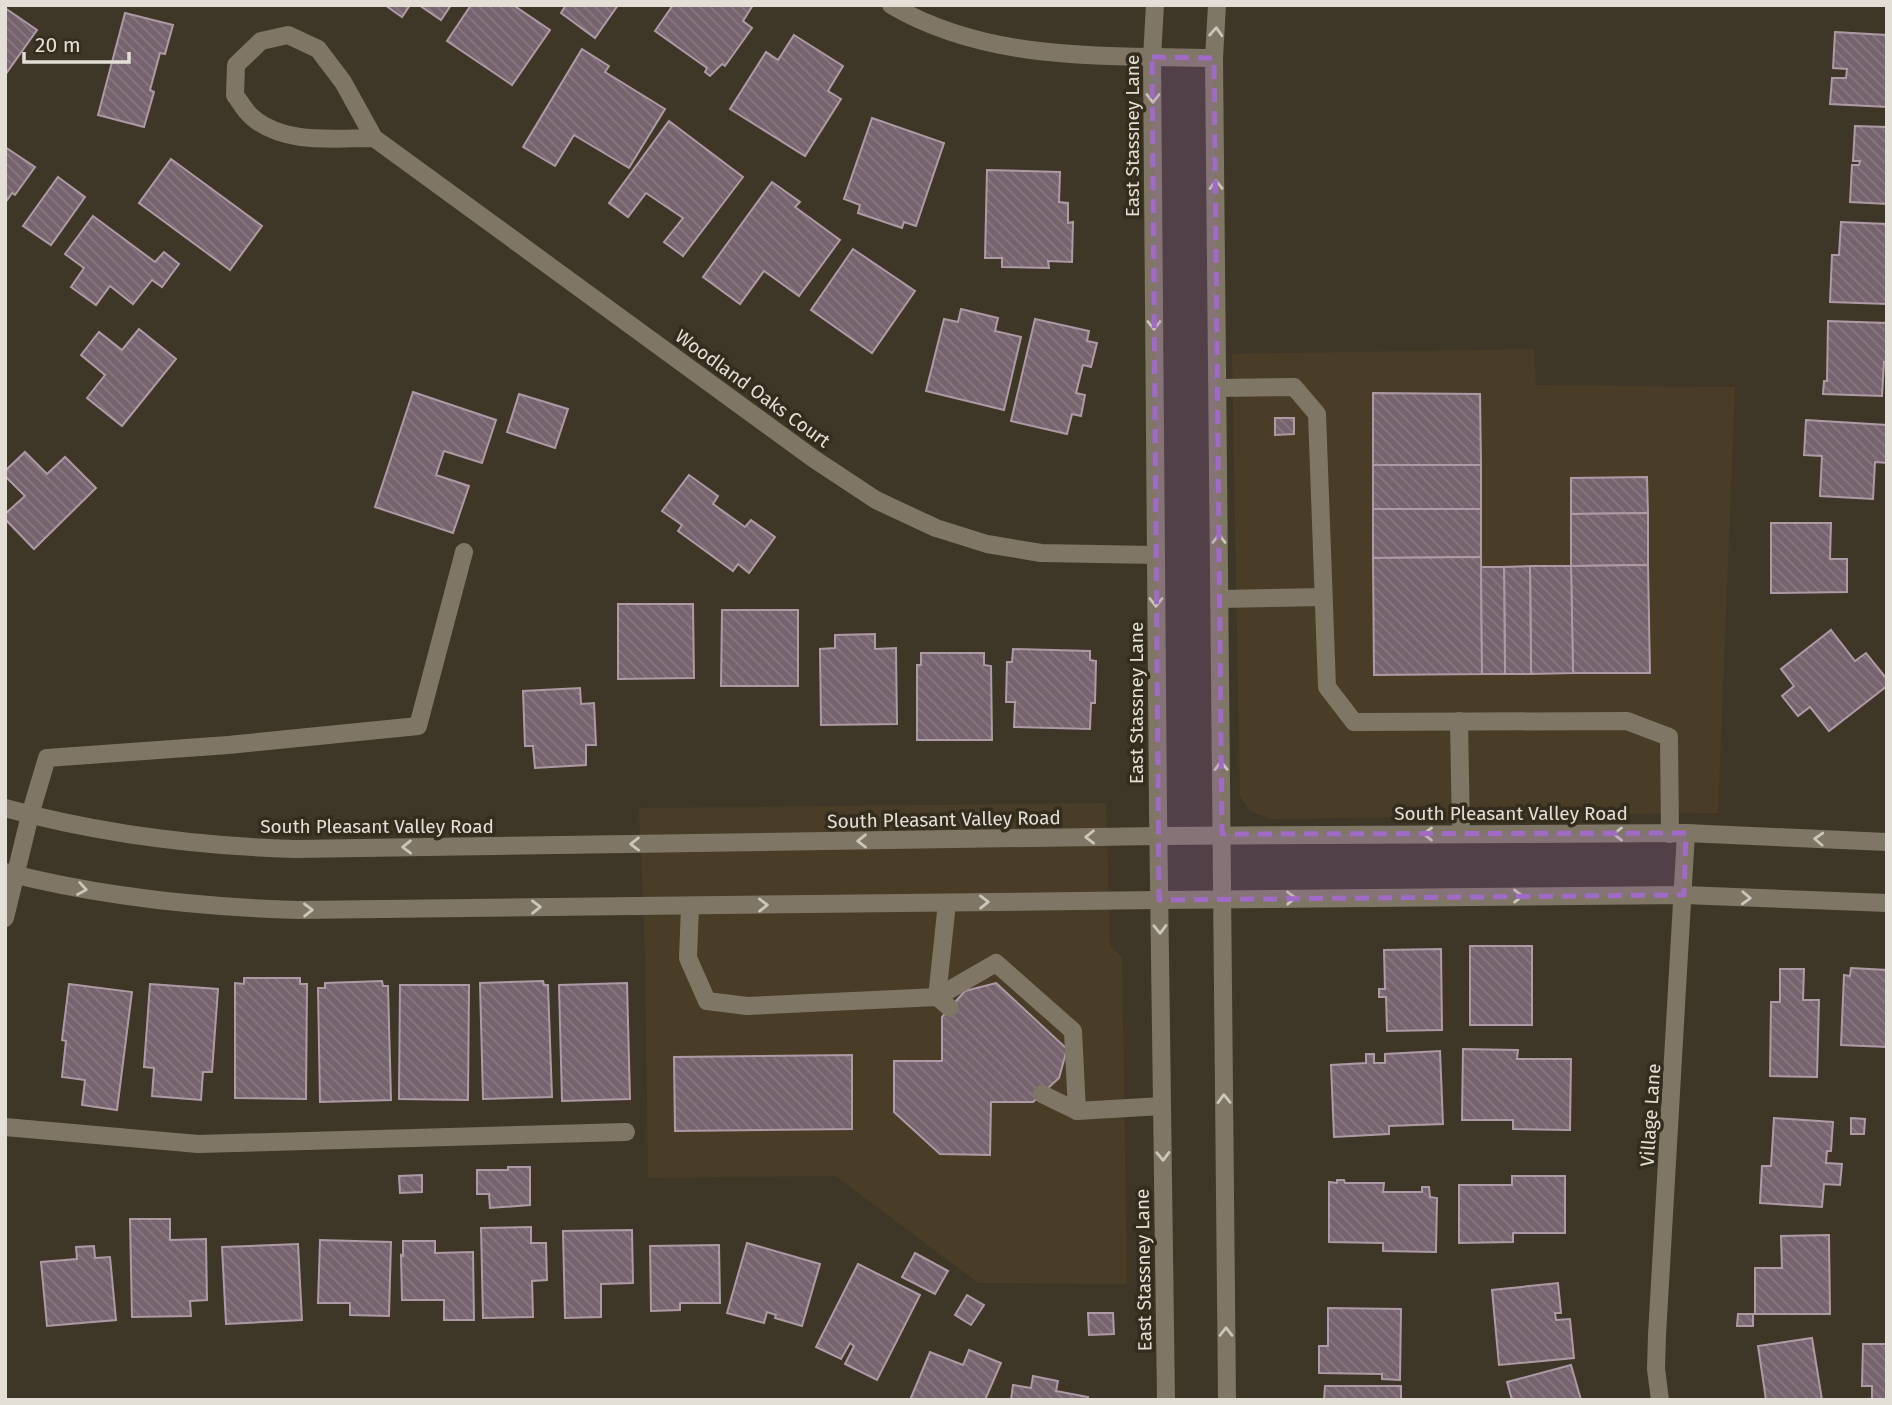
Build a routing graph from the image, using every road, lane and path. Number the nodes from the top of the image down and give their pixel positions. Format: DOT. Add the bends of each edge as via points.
graph roads {
  1 [pos="891,5"];
  2 [pos="1155,5"];
  3 [pos="1217,5"];
  4 [pos="1152,57"];
  5 [pos="1214,58"];
  6 [pos="374,138"];
  7 [pos="1218,388"];
  8 [pos="464,552"];
  9 [pos="1156,555"];
  10 [pos="1323,597"];
  11 [pos="1220,599"];
  12 [pos="1459,722"];
  13 [pos="5,808"];
  14 [pos="30,815"];
  15 [pos="1678,833"];
  16 [pos="1222,834"];
  17 [pos="1461,834"];
  18 [pos="1158,836"];
  19 [pos="1887,842"];
  20 [pos="10,874"];
  21 [pos="1684,895"];
  22 [pos="1223,899"];
  23 [pos="1159,900"];
  24 [pos="947,903"];
  25 [pos="1887,904"];
  26 [pos="690,905"];
  27 [pos="5,918"];
  28 [pos="944,1002"];
  29 [pos="1042,1094"];
  30 [pos="1162,1106"];
  31 [pos="1077,1111"];
  32 [pos="5,1127"];
  33 [pos="626,1132"];
  34 [pos="1166,1400"];
  35 [pos="1227,1400"];
  36 [pos="1660,1400"];
  1 -- 4 [label="street" via="946,31 1017,50"];
  2 -- 4 [label="street, East Stassney Lane"];
  5 -- 3 [label="street, one-way"];
  4 -- 5 [label="street"];
  4 -- 9 [label="street, East Stassney Lane, one-way"];
  7 -- 5 [label="street, one-way"];
  6 -- 6 [label="street, Woodland Oaks Court" via="343,82 318,49 288,35 261,41 236,65 234,95 252,117 280,132 306,138"];
  6 -- 9 [label="street, Woodland Oaks Court" via="876,500 936,528 986,544 1041,553"];
  7 -- 10 [label="street" via="1294,387 1317,414"];
  11 -- 7 [label="street, one-way"];
  8 -- 14 [label="street" via="418,726 47,758"];
  9 -- 18 [label="street, East Stassney Lane, one-way"];
  10 -- 11 [label="street"];
  10 -- 12 [label="street" via="1326,687 1354,722"];
  16 -- 11 [label="street, one-way"];
  12 -- 15 [label="street, Village Lane" via="1627,721 1668,737"];
  12 -- 17 [label="street"];
  13 -- 14 [label="street, South Pleasant Valley Road"];
  18 -- 14 [label="street, South Pleasant Valley Road, one-way" via="295,849 174,841"];
  14 -- 20 [label="street"];
  15 -- 17 [label="street, South Pleasant Valley Road, one-way"];
  19 -- 15 [label="street, South Pleasant Valley Road, one-way"];
  15 -- 21 [label="street, Village Lane"];
  17 -- 16 [label="street, South Pleasant Valley Road, one-way"];
  16 -- 18 [label="street, South Pleasant Valley Road"];
  16 -- 22 [label="street"];
  18 -- 23 [label="street, East Stassney Lane"];
  20 -- 26 [label="street, one-way" via="103,893 298,911"];
  20 -- 27 [label="street"];
  22 -- 21 [label="street, one-way"];
  21 -- 25 [label="street, one-way"];
  21 -- 36 [label="street, Village Lane" via="1657,1335"];
  22 -- 23 [label="street"];
  35 -- 22 [label="street, one-way"];
  24 -- 23 [label="street, one-way"];
  23 -- 30 [label="street, East Stassney Lane, one-way"];
  26 -- 24 [label="street, one-way"];
  24 -- 28 [label="street"];
  26 -- 28 [label="street" via="688,958 707,1001 747,1006"];
  28 -- 31 [label="street" via="996,963 1073,1031"];
  29 -- 31 [label="street"];
  30 -- 31 [label="street"];
  30 -- 34 [label="street, East Stassney Lane, one-way"];
  32 -- 33 [label="street" via="198,1144"];
}
